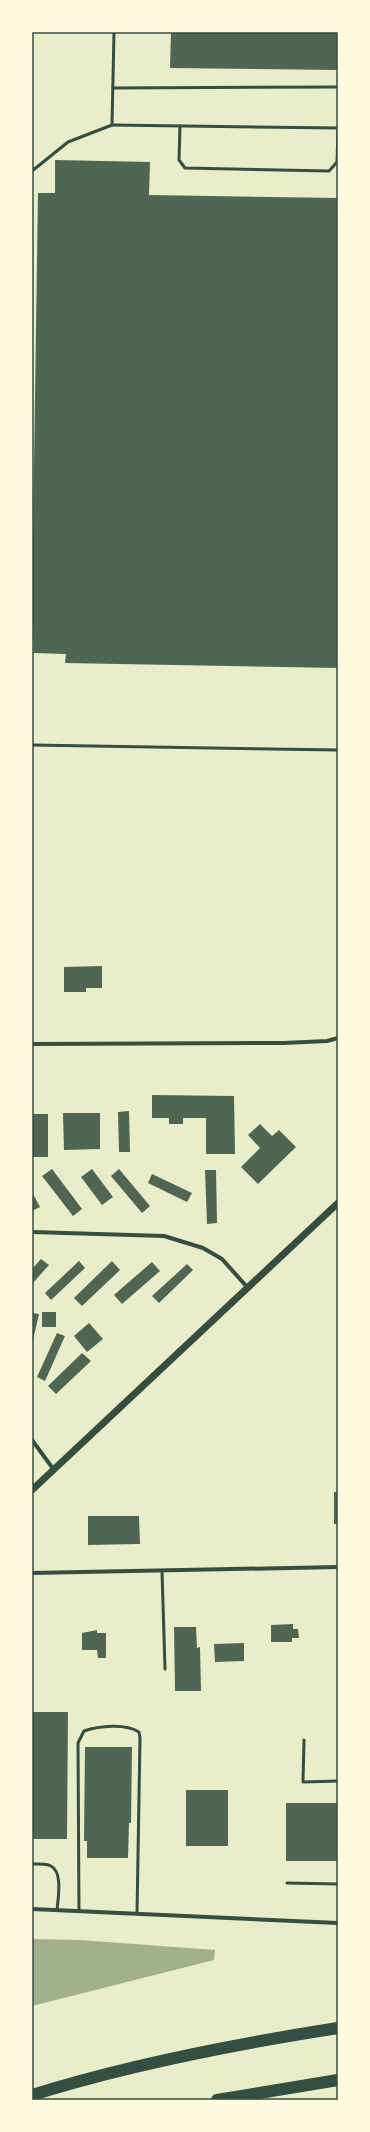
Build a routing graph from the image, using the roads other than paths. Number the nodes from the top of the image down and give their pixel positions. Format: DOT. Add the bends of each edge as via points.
graph roads {
  1 [pos="114,32"];
  2 [pos="113,88"];
  3 [pos="338,88"];
  4 [pos="112,125"];
  5 [pos="180,126"];
  6 [pos="338,128"];
  7 [pos="32,171"];
  8 [pos="32,745"];
  9 [pos="338,750"];
  10 [pos="338,1038"];
  11 [pos="32,1044"];
  12 [pos="338,1203"];
  13 [pos="32,1232"];
  14 [pos="248,1288"];
  15 [pos="32,1440"];
  16 [pos="54,1470"];
  17 [pos="32,1490"];
  18 [pos="338,1567"];
  19 [pos="162,1571"];
  20 [pos="32,1573"];
  21 [pos="165,1669"];
  22 [pos="304,1740"];
  23 [pos="338,1781"];
  24 [pos="32,1864"];
  25 [pos="287,1883"];
  26 [pos="338,1884"];
  27 [pos="32,1908"];
  28 [pos="57,1910"];
  29 [pos="79,1911"];
  30 [pos="137,1914"];
  31 [pos="338,1923"];
  32 [pos="338,2028"];
  33 [pos="338,2080"];
  34 [pos="252,2093"];
  35 [pos="32,2095"];
  36 [pos="217,2100"];
  37 [pos="229,2100"];
  1 -- 2 [label="lane"];
  2 -- 3 [label="lane"];
  2 -- 4 [label="lane"];
  4 -- 5 [label="lane"];
  4 -- 7 [label="lane" via="68,142"];
  5 -- 6 [label="lane"];
  5 -- 6 [label="lane" via="180,160 185,168 329,171 337,162"];
  8 -- 9 [label="lane"];
  10 -- 11 [label="street" via="283,1043"];
  12 -- 14 [label="street"];
  13 -- 14 [label="street" via="164,1236 203,1248 222,1259"];
  14 -- 16 [label="street"];
  15 -- 16 [label="street"];
  16 -- 17 [label="street"];
  18 -- 19 [label="street"];
  19 -- 20 [label="street"];
  19 -- 21 [label="lane"];
  22 -- 23 [label="lane" via="303,1782"];
  24 -- 28 [label="lane" via="46,1864 55,1869 58,1876"];
  25 -- 26 [label="lane"];
  27 -- 28 [label="street"];
  28 -- 29 [label="street"];
  29 -- 30 [label="street"];
  29 -- 30 [label="lane" via="78,1743 84,1731 97,1727 132,1728 138,1732 140,1738"];
  30 -- 31 [label="street"];
  32 -- 35 [label="highway" via="197,2054"];
  33 -- 34 [label="highway"];
  34 -- 36 [label="highway"];
  34 -- 37 [label="highway"];
}
